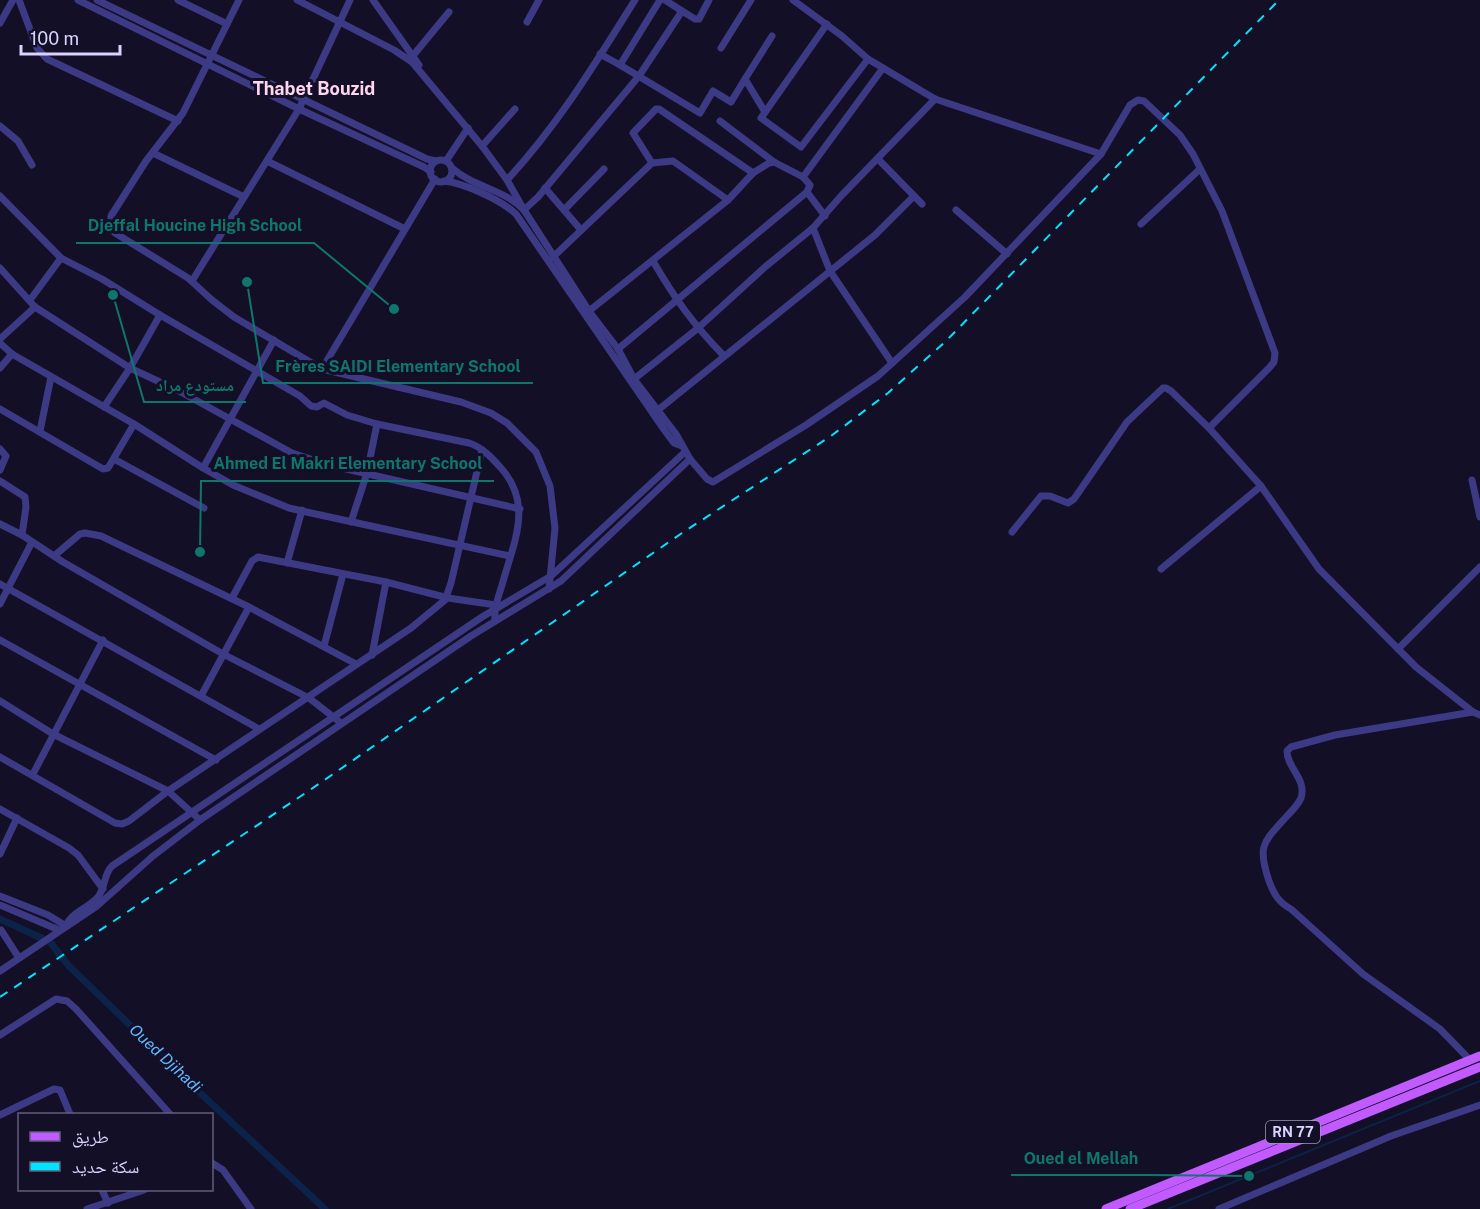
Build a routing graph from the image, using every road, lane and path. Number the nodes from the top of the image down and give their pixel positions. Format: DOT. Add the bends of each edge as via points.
graph roads {
  1 [pos="13,0"];
  2 [pos="19,0"];
  3 [pos="78,0"];
  4 [pos="97,0"];
  5 [pos="178,0"];
  6 [pos="238,0"];
  7 [pos="297,0"];
  8 [pos="350,0"];
  9 [pos="373,0"];
  10 [pos="539,0"];
  11 [pos="635,0"];
  12 [pos="663,0"];
  13 [pos="709,0"];
  14 [pos="750,0"];
  15 [pos="792,0"];
  16 [pos="4,11"];
  17 [pos="682,11"];
  18 [pos="449,12"];
  19 [pos="339,22"];
  20 [pos="527,22"];
  21 [pos="0,23"];
  22 [pos="227,24"];
  23 [pos="827,24"];
  24 [pos="772,36"];
  25 [pos="721,48"];
  26 [pos="212,54"];
  27 [pos="600,54"];
  28 [pos="411,57"];
  29 [pos="868,59"];
  30 [pos="207,64"];
  31 [pos="620,65"];
  32 [pos="883,68"];
  33 [pos="639,76"];
  34 [pos="745,79"];
  35 [pos="304,99"];
  36 [pos="935,99"];
  37 [pos="299,109"];
  38 [pos="515,109"];
  39 [pos="765,112"];
  40 [pos="178,121"];
  41 [pos="720,121"];
  42 [pos="0,126"];
  43 [pos="468,128"];
  44 [pos="482,146"];
  45 [pos="153,153"];
  46 [pos="1101,154"];
  47 [pos="878,159"];
  48 [pos="267,161"];
  49 [pos="436,161"];
  50 [pos="446,161"];
  51 [pos="774,162"];
  52 [pos="652,163"];
  53 [pos="32,165"];
  54 [pos="452,168"];
  55 [pos="604,169"];
  56 [pos="1200,169"];
  57 [pos="753,173"];
  58 [pos="433,176"];
  59 [pos="803,177"];
  60 [pos="507,180"];
  61 [pos="444,181"];
  62 [pos="545,188"];
  63 [pos="807,192"];
  64 [pos="0,196"];
  65 [pos="914,196"];
  66 [pos="244,197"];
  67 [pos="728,200"];
  68 [pos="922,204"];
  69 [pos="524,210"];
  70 [pos="564,210"];
  71 [pos="956,210"];
  72 [pos="825,216"];
  73 [pos="1141,224"];
  74 [pos="813,228"];
  75 [pos="405,229"];
  76 [pos="581,230"];
  77 [pos="1007,254"];
  78 [pos="553,257"];
  79 [pos="61,258"];
  80 [pos="653,261"];
  81 [pos="0,268"];
  82 [pos="830,271"];
  83 [pos="192,281"];
  84 [pos="30,300"];
  85 [pos="676,301"];
  86 [pos="35,307"];
  87 [pos="589,311"];
  88 [pos="160,315"];
  89 [pos="697,329"];
  90 [pos="274,340"];
  91 [pos="0,341"];
  92 [pos="618,350"];
  93 [pos="12,354"];
  94 [pos="724,356"];
  95 [pos="892,363"];
  96 [pos="0,368"];
  97 [pos="130,368"];
  98 [pos="322,369"];
  99 [pos="255,371"];
  100 [pos="51,377"];
  101 [pos="634,380"];
  102 [pos="104,407"];
  103 [pos="0,409"];
  104 [pos="658,410"];
  105 [pos="228,419"];
  106 [pos="134,424"];
  107 [pos="377,424"];
  108 [pos="1209,428"];
  109 [pos="40,431"];
  110 [pos="0,449"];
  111 [pos="683,449"];
  112 [pos="482,450"];
  113 [pos="114,459"];
  114 [pos="690,459"];
  115 [pos="203,468"];
  116 [pos="0,470"];
  117 [pos="367,473"];
  118 [pos="1472,480"];
  119 [pos="0,481"];
  120 [pos="1261,486"];
  121 [pos="471,497"];
  122 [pos="204,508"];
  123 [pos="520,509"];
  124 [pos="302,510"];
  125 [pos="1480,517"];
  126 [pos="351,522"];
  127 [pos="0,524"];
  128 [pos="1012,532"];
  129 [pos="22,535"];
  130 [pos="32,542"];
  131 [pos="461,544"];
  132 [pos="54,556"];
  133 [pos="510,556"];
  134 [pos="287,563"];
  135 [pos="1480,567"];
  136 [pos="1161,569"];
  137 [pos="343,574"];
  138 [pos="551,576"];
  139 [pos="386,582"];
  140 [pos="0,584"];
  141 [pos="8,589"];
  142 [pos="549,589"];
  143 [pos="448,597"];
  144 [pos="232,598"];
  145 [pos="0,604"];
  146 [pos="249,607"];
  147 [pos="495,607"];
  148 [pos="495,621"];
  149 [pos="0,640"];
  150 [pos="103,640"];
  151 [pos="324,646"];
  152 [pos="1398,649"];
  153 [pos="224,654"];
  154 [pos="372,655"];
  155 [pos="356,664"];
  156 [pos="80,683"];
  157 [pos="201,696"];
  158 [pos="309,698"];
  159 [pos="0,701"];
  160 [pos="1478,713"];
  161 [pos="333,716"];
  162 [pos="341,723"];
  163 [pos="259,729"];
  164 [pos="53,734"];
  165 [pos="0,757"];
  166 [pos="216,760"];
  167 [pos="33,774"];
  168 [pos="168,791"];
  169 [pos="0,809"];
  170 [pos="192,812"];
  171 [pos="17,818"];
  172 [pos="200,820"];
  173 [pos="0,854"];
  174 [pos="102,888"];
  175 [pos="0,896"];
  176 [pos="109,896"];
  177 [pos="0,905"];
  178 [pos="59,930"];
  179 [pos="0,931"];
  180 [pos="19,958"];
  181 [pos="0,971"];
  182 [pos="0,1035"];
  183 [pos="1480,1056"];
  184 [pos="1470,1060"];
  185 [pos="1480,1067"];
  186 [pos="1480,1106"];
  187 [pos="70,1113"];
  188 [pos="169,1113"];
  189 [pos="0,1115"];
  190 [pos="213,1164"];
  191 [pos="102,1191"];
  192 [pos="141,1191"];
  193 [pos="108,1203"];
  194 [pos="87,1209"];
  195 [pos="251,1209"];
  196 [pos="1106,1209"];
  197 [pos="1130,1209"];
  198 [pos="1219,1209"];
  1 -- 16 [label="street"];
  2 -- 40 [label="street" via="44,57"];
  3 -- 30 [label="street"];
  4 -- 26 [label="street"];
  5 -- 22 [label="street"];
  6 -- 22 [label="street"];
  7 -- 19 [label="street"];
  8 -- 19 [label="street"];
  9 -- 28 [label="street"];
  10 -- 20 [label="street"];
  11 -- 27 [label="street"];
  12 -- 17 [label="street"];
  12 -- 31 [label="street"];
  13 -- 17 [label="street" via="699,19"];
  14 -- 25 [label="street"];
  15 -- 23 [label="street"];
  16 -- 21 [label="street"];
  17 -- 33 [label="street"];
  18 -- 28 [label="street"];
  19 -- 28 [label="street"];
  19 -- 35 [label="street"];
  22 -- 26 [label="street"];
  23 -- 29 [label="street"];
  23 -- 39 [label="street"];
  24 -- 34 [label="street"];
  26 -- 30 [label="street"];
  26 -- 35 [label="street"];
  27 -- 31 [label="street"];
  27 -- 60 [label="street" via="563,112"];
  28 -- 43 [label="street"];
  29 -- 32 [label="street"];
  29 -- 39 [label="street" via="801,147 761,118"];
  30 -- 37 [label="street"];
  30 -- 40 [label="street"];
  31 -- 33 [label="street"];
  32 -- 36 [label="street"];
  32 -- 59 [label="street"];
  33 -- 34 [label="street" via="700,113 713,91 731,102"];
  33 -- 62 [label="street"];
  34 -- 39 [label="street"];
  35 -- 37 [label="street"];
  35 -- 49 [label="street"];
  36 -- 46 [label="street"];
  36 -- 47 [label="street"];
  37 -- 48 [label="street"];
  37 -- 58 [label="street" via="424,167"];
  38 -- 44 [label="street"];
  40 -- 45 [label="street"];
  41 -- 51 [label="street"];
  42 -- 53 [label="street" via="18,141"];
  43 -- 44 [label="street"];
  43 -- 50 [label="street"];
  44 -- 60 [label="street"];
  45 -- 66 [label="street"];
  45 -- 83 [label="street" via="111,216 110,225 115,233"];
  46 -- 56 [label="street" via="1130,105 1138,100 1144,101 1186,142"];
  46 -- 77 [label="street"];
  47 -- 65 [label="street"];
  47 -- 72 [label="street"];
  48 -- 66 [label="street"];
  48 -- 75 [label="street"];
  49 -- 50 [label="street"];
  49 -- 58 [label="street"];
  50 -- 54 [label="street"];
  51 -- 57 [label="street"];
  51 -- 59 [label="street"];
  52 -- 57 [label="street" via="633,134 659,108"];
  52 -- 67 [label="street" via="673,161"];
  52 -- 76 [label="street"];
  54 -- 61 [label="street"];
  54 -- 69 [label="street" via="512,199"];
  55 -- 70 [label="street"];
  56 -- 73 [label="street"];
  56 -- 108 [label="street" via="1222,212 1275,353 1269,369"];
  57 -- 67 [label="street"];
  58 -- 61 [label="street"];
  58 -- 75 [label="street"];
  59 -- 63 [label="street" via="810,185"];
  60 -- 69 [label="street"];
  61 -- 111 [label="street" via="464,186 516,214 665,430"];
  62 -- 69 [label="street"];
  62 -- 70 [label="street"];
  63 -- 72 [label="street"];
  63 -- 85 [label="street"];
  64 -- 79 [label="street"];
  65 -- 68 [label="street"];
  65 -- 82 [label="street" via="875,235"];
  66 -- 83 [label="street"];
  67 -- 80 [label="street"];
  69 -- 78 [label="street"];
  70 -- 76 [label="street"];
  71 -- 77 [label="street"];
  72 -- 74 [label="street"];
  74 -- 82 [label="street"];
  74 -- 89 [label="street"];
  75 -- 98 [label="street"];
  76 -- 78 [label="street"];
  77 -- 95 [label="street"];
  78 -- 87 [label="street"];
  79 -- 84 [label="street"];
  79 -- 88 [label="street"];
  80 -- 85 [label="street"];
  80 -- 87 [label="street"];
  81 -- 84 [label="street"];
  82 -- 94 [label="street"];
  82 -- 95 [label="street"];
  83 -- 90 [label="street" via="221,308"];
  84 -- 86 [label="street"];
  85 -- 89 [label="street"];
  85 -- 92 [label="street"];
  86 -- 91 [label="street"];
  86 -- 97 [label="street"];
  87 -- 92 [label="street"];
  88 -- 97 [label="street"];
  88 -- 99 [label="street"];
  89 -- 94 [label="street"];
  89 -- 101 [label="street"];
  90 -- 98 [label="street"];
  90 -- 99 [label="street"];
  91 -- 93 [label="street"];
  92 -- 101 [label="street"];
  93 -- 96 [label="street"];
  93 -- 100 [label="street"];
  94 -- 104 [label="street"];
  95 -- 114 [label="street" via="867,385 715,482 708,481"];
  97 -- 102 [label="street"];
  97 -- 105 [label="street"];
  98 -- 138 [label="street" via="461,402 507,423 536,452 550,486 555,528"];
  99 -- 105 [label="street"];
  99 -- 107 [label="street" via="300,396 310,406 324,403"];
  100 -- 102 [label="street"];
  100 -- 109 [label="street"];
  101 -- 104 [label="street"];
  102 -- 106 [label="street"];
  103 -- 109 [label="street"];
  104 -- 111 [label="street"];
  105 -- 115 [label="street"];
  105 -- 117 [label="street" via="291,453"];
  106 -- 113 [label="street"];
  106 -- 115 [label="street"];
  107 -- 112 [label="street" via="452,438"];
  107 -- 117 [label="street"];
  108 -- 120 [label="street"];
  108 -- 128 [label="street" via="1171,391 1162,388 1127,422 1074,499 1068,503 1041,496"];
  109 -- 113 [label="street" via="99,468 108,468"];
  110 -- 116 [label="street" via="6,456"];
  111 -- 114 [label="street"];
  111 -- 138 [label="street"];
  112 -- 121 [label="street"];
  112 -- 123 [label="street" via="512,482"];
  113 -- 122 [label="street"];
  114 -- 142 [label="street"];
  115 -- 124 [label="street" via="251,493"];
  117 -- 121 [label="street"];
  117 -- 126 [label="street"];
  118 -- 125 [label="street"];
  119 -- 129 [label="street" via="25,497"];
  120 -- 136 [label="street"];
  120 -- 152 [label="street" via="1319,569"];
  121 -- 123 [label="street"];
  121 -- 131 [label="street"];
  123 -- 133 [label="street"];
  124 -- 126 [label="street"];
  124 -- 134 [label="street"];
  126 -- 131 [label="street"];
  127 -- 129 [label="street"];
  129 -- 130 [label="street"];
  130 -- 132 [label="street"];
  130 -- 141 [label="street"];
  131 -- 133 [label="street"];
  131 -- 143 [label="street"];
  132 -- 144 [label="street" via="80,534 94,534"];
  132 -- 153 [label="street"];
  133 -- 147 [label="street"];
  134 -- 137 [label="street"];
  134 -- 144 [label="street" via="256,558"];
  135 -- 152 [label="street"];
  137 -- 139 [label="street"];
  137 -- 151 [label="street"];
  138 -- 142 [label="street"];
  138 -- 147 [label="street"];
  139 -- 143 [label="street"];
  139 -- 154 [label="street"];
  140 -- 141 [label="street"];
  141 -- 145 [label="street"];
  141 -- 150 [label="street"];
  142 -- 148 [label="street"];
  143 -- 147 [label="street"];
  143 -- 154 [label="street"];
  144 -- 146 [label="street"];
  146 -- 151 [label="street"];
  146 -- 153 [label="street"];
  147 -- 148 [label="street"];
  147 -- 161 [label="street"];
  148 -- 162 [label="street"];
  149 -- 156 [label="street"];
  150 -- 156 [label="street"];
  150 -- 157 [label="street"];
  151 -- 155 [label="street"];
  152 -- 160 [label="street"];
  153 -- 157 [label="street"];
  153 -- 158 [label="street"];
  154 -- 155 [label="street"];
  155 -- 158 [label="street"];
  156 -- 164 [label="street"];
  156 -- 166 [label="street"];
  157 -- 163 [label="street"];
  158 -- 161 [label="street"];
  158 -- 163 [label="street"];
  159 -- 164 [label="street"];
  160 -- 184 [label="street" via="1335,735 1291,747 1287,756 1300,780 1301,798 1263,847 1262,855 1272,890 1282,904 1363,974 1440,1029"];
  161 -- 162 [label="street"];
  161 -- 170 [label="street"];
  162 -- 172 [label="street"];
  163 -- 166 [label="street"];
  164 -- 167 [label="street"];
  164 -- 168 [label="street"];
  165 -- 167 [label="street"];
  166 -- 168 [label="street"];
  167 -- 168 [label="street" via="119,824 129,821"];
  168 -- 170 [label="street"];
  169 -- 171 [label="street"];
  170 -- 172 [label="street"];
  170 -- 174 [label="street" via="112,866"];
  171 -- 173 [label="street"];
  171 -- 174 [label="street" via="78,855"];
  172 -- 176 [label="street"];
  174 -- 176 [label="street"];
  174 -- 178 [label="street" via="98,897"];
  175 -- 178 [label="street" via="48,915"];
  176 -- 178 [label="street"];
  177 -- 178 [label="street"];
  178 -- 180 [label="street"];
  179 -- 180 [label="street"];
  180 -- 181 [label="street"];
  182 -- 188 [label="street" via="56,999 68,1001"];
  183 -- 184 [label="main road, RN 77"];
  184 -- 196 [label="main road, RN 77"];
  185 -- 197 [label="main road, RN 77"];
  186 -- 198 [label="street" via="1391,1136"];
  187 -- 189 [label="street" via="60,1090 54,1089"];
  190 -- 195 [label="street" via="223,1170"];
  191 -- 193 [label="street"];
  192 -- 193 [label="street"];
  193 -- 194 [label="street"];
}
